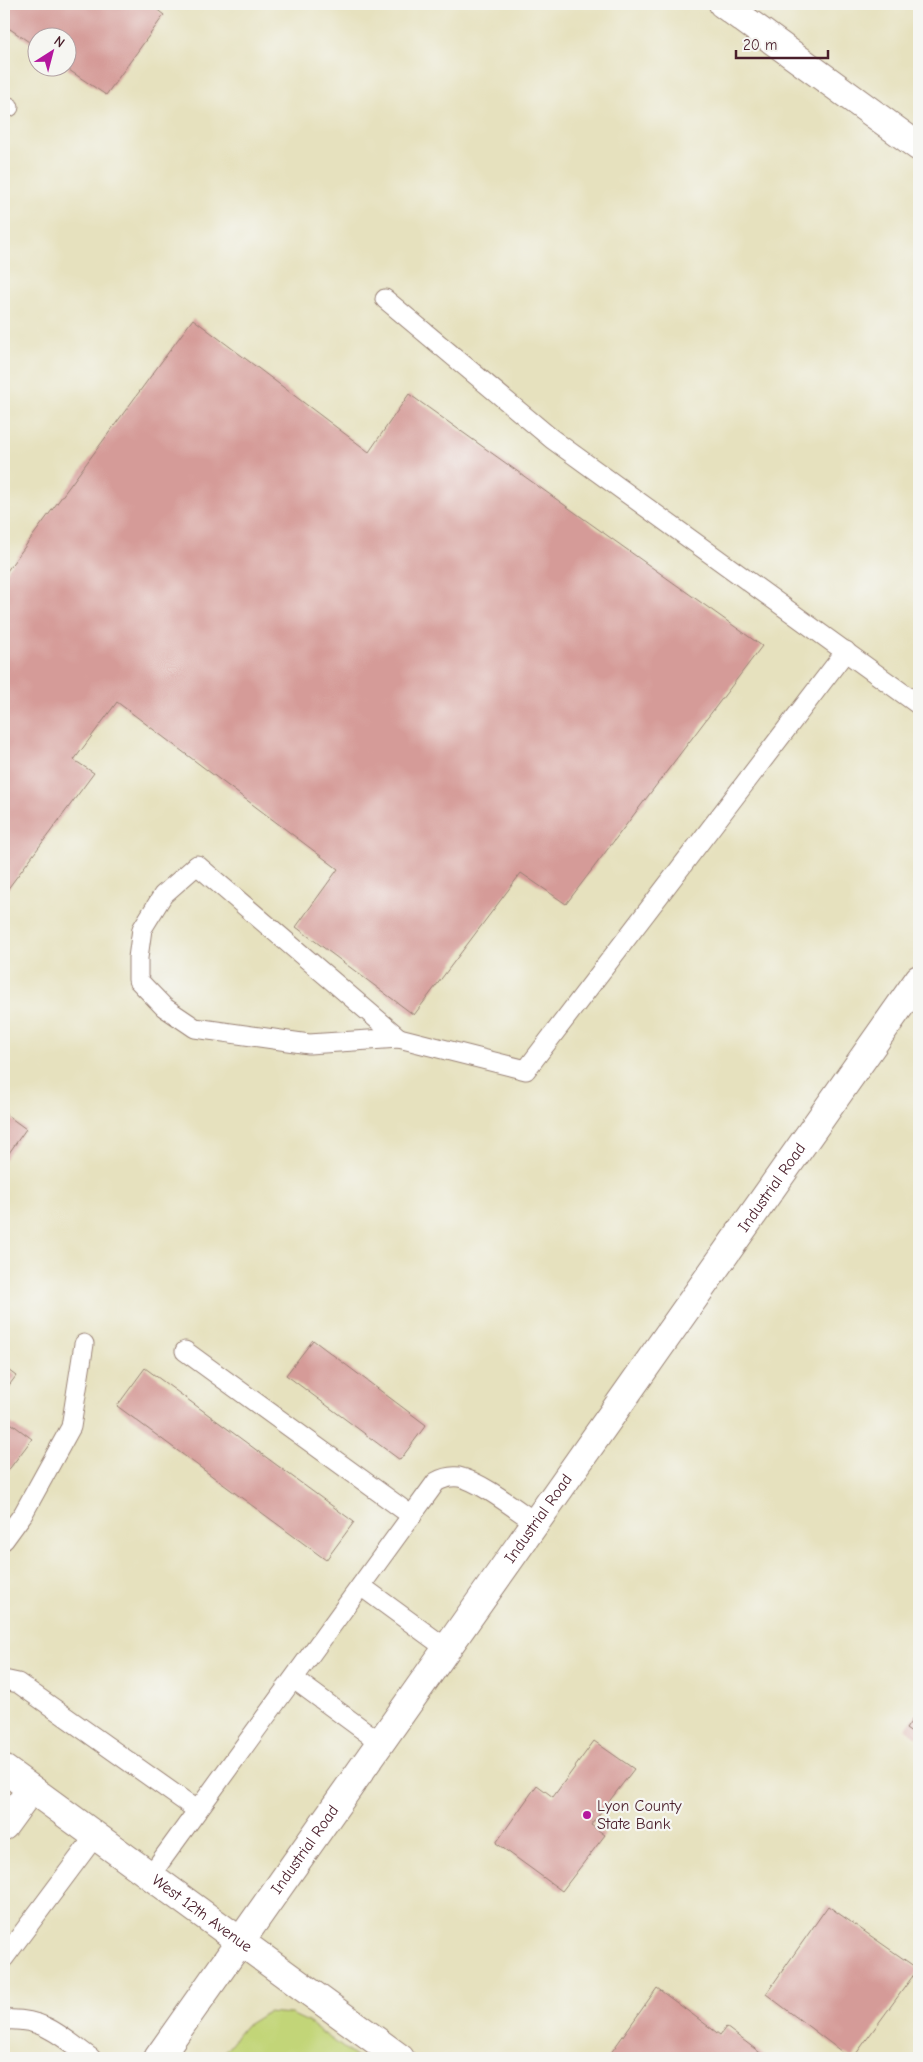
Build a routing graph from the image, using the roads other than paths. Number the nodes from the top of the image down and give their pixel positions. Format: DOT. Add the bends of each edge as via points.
graph roads {
  1 [pos="723,4"];
  2 [pos="919,147"];
  3 [pos="385,299"];
  4 [pos="846,651"];
  5 [pos="919,705"];
  6 [pos="919,979"];
  7 [pos="399,1038"];
  8 [pos="84,1344"];
  9 [pos="185,1351"];
  10 [pos="412,1516"];
  11 [pos="536,1523"];
  12 [pos="4,1540"];
  13 [pos="361,1586"];
  14 [pos="447,1649"];
  15 [pos="294,1679"];
  16 [pos="4,1680"];
  17 [pos="381,1743"];
  18 [pos="4,1769"];
  19 [pos="31,1789"];
  20 [pos="197,1810"];
  21 [pos="4,1826"];
  22 [pos="95,1836"];
  23 [pos="150,1876"];
  24 [pos="241,1942"];
  25 [pos="4,1958"];
  26 [pos="4,2020"];
  27 [pos="91,2058"];
  28 [pos="158,2058"];
  29 [pos="400,2058"];
  1 -- 2 [label="main road"];
  3 -- 4 [label="lane" via="552,439"];
  4 -- 5 [label="lane"];
  4 -- 7 [label="lane" via="526,1070"];
  6 -- 11 [label="main road, Industrial Road"];
  7 -- 7 [label="lane" via="196,865 164,895 142,928 138,980 164,1007 195,1028 309,1044"];
  8 -- 12 [label="lane" via="71,1427 23,1514"];
  9 -- 10 [label="lane"];
  10 -- 11 [label="lane" via="436,1482 457,1477 471,1481"];
  10 -- 13 [label="lane"];
  11 -- 14 [label="main road, Industrial Road"];
  13 -- 14 [label="lane"];
  13 -- 15 [label="lane"];
  14 -- 17 [label="main road, Industrial Road"];
  15 -- 17 [label="lane"];
  15 -- 20 [label="lane"];
  16 -- 20 [label="lane" via="18,1683"];
  17 -- 24 [label="main road, Industrial Road"];
  18 -- 19 [label="main road, West 12th Avenue"];
  19 -- 21 [label="main road"];
  19 -- 22 [label="main road, West 12th Avenue"];
  20 -- 23 [label="lane"];
  22 -- 23 [label="main road, West 12th Avenue"];
  22 -- 25 [label="lane"];
  23 -- 24 [label="main road, West 12th Avenue"];
  24 -- 28 [label="main road, Industrial Road"];
  24 -- 29 [label="main road, West 12th Avenue"];
  26 -- 27 [label="lane" via="21,2019 50,2028"];
}
